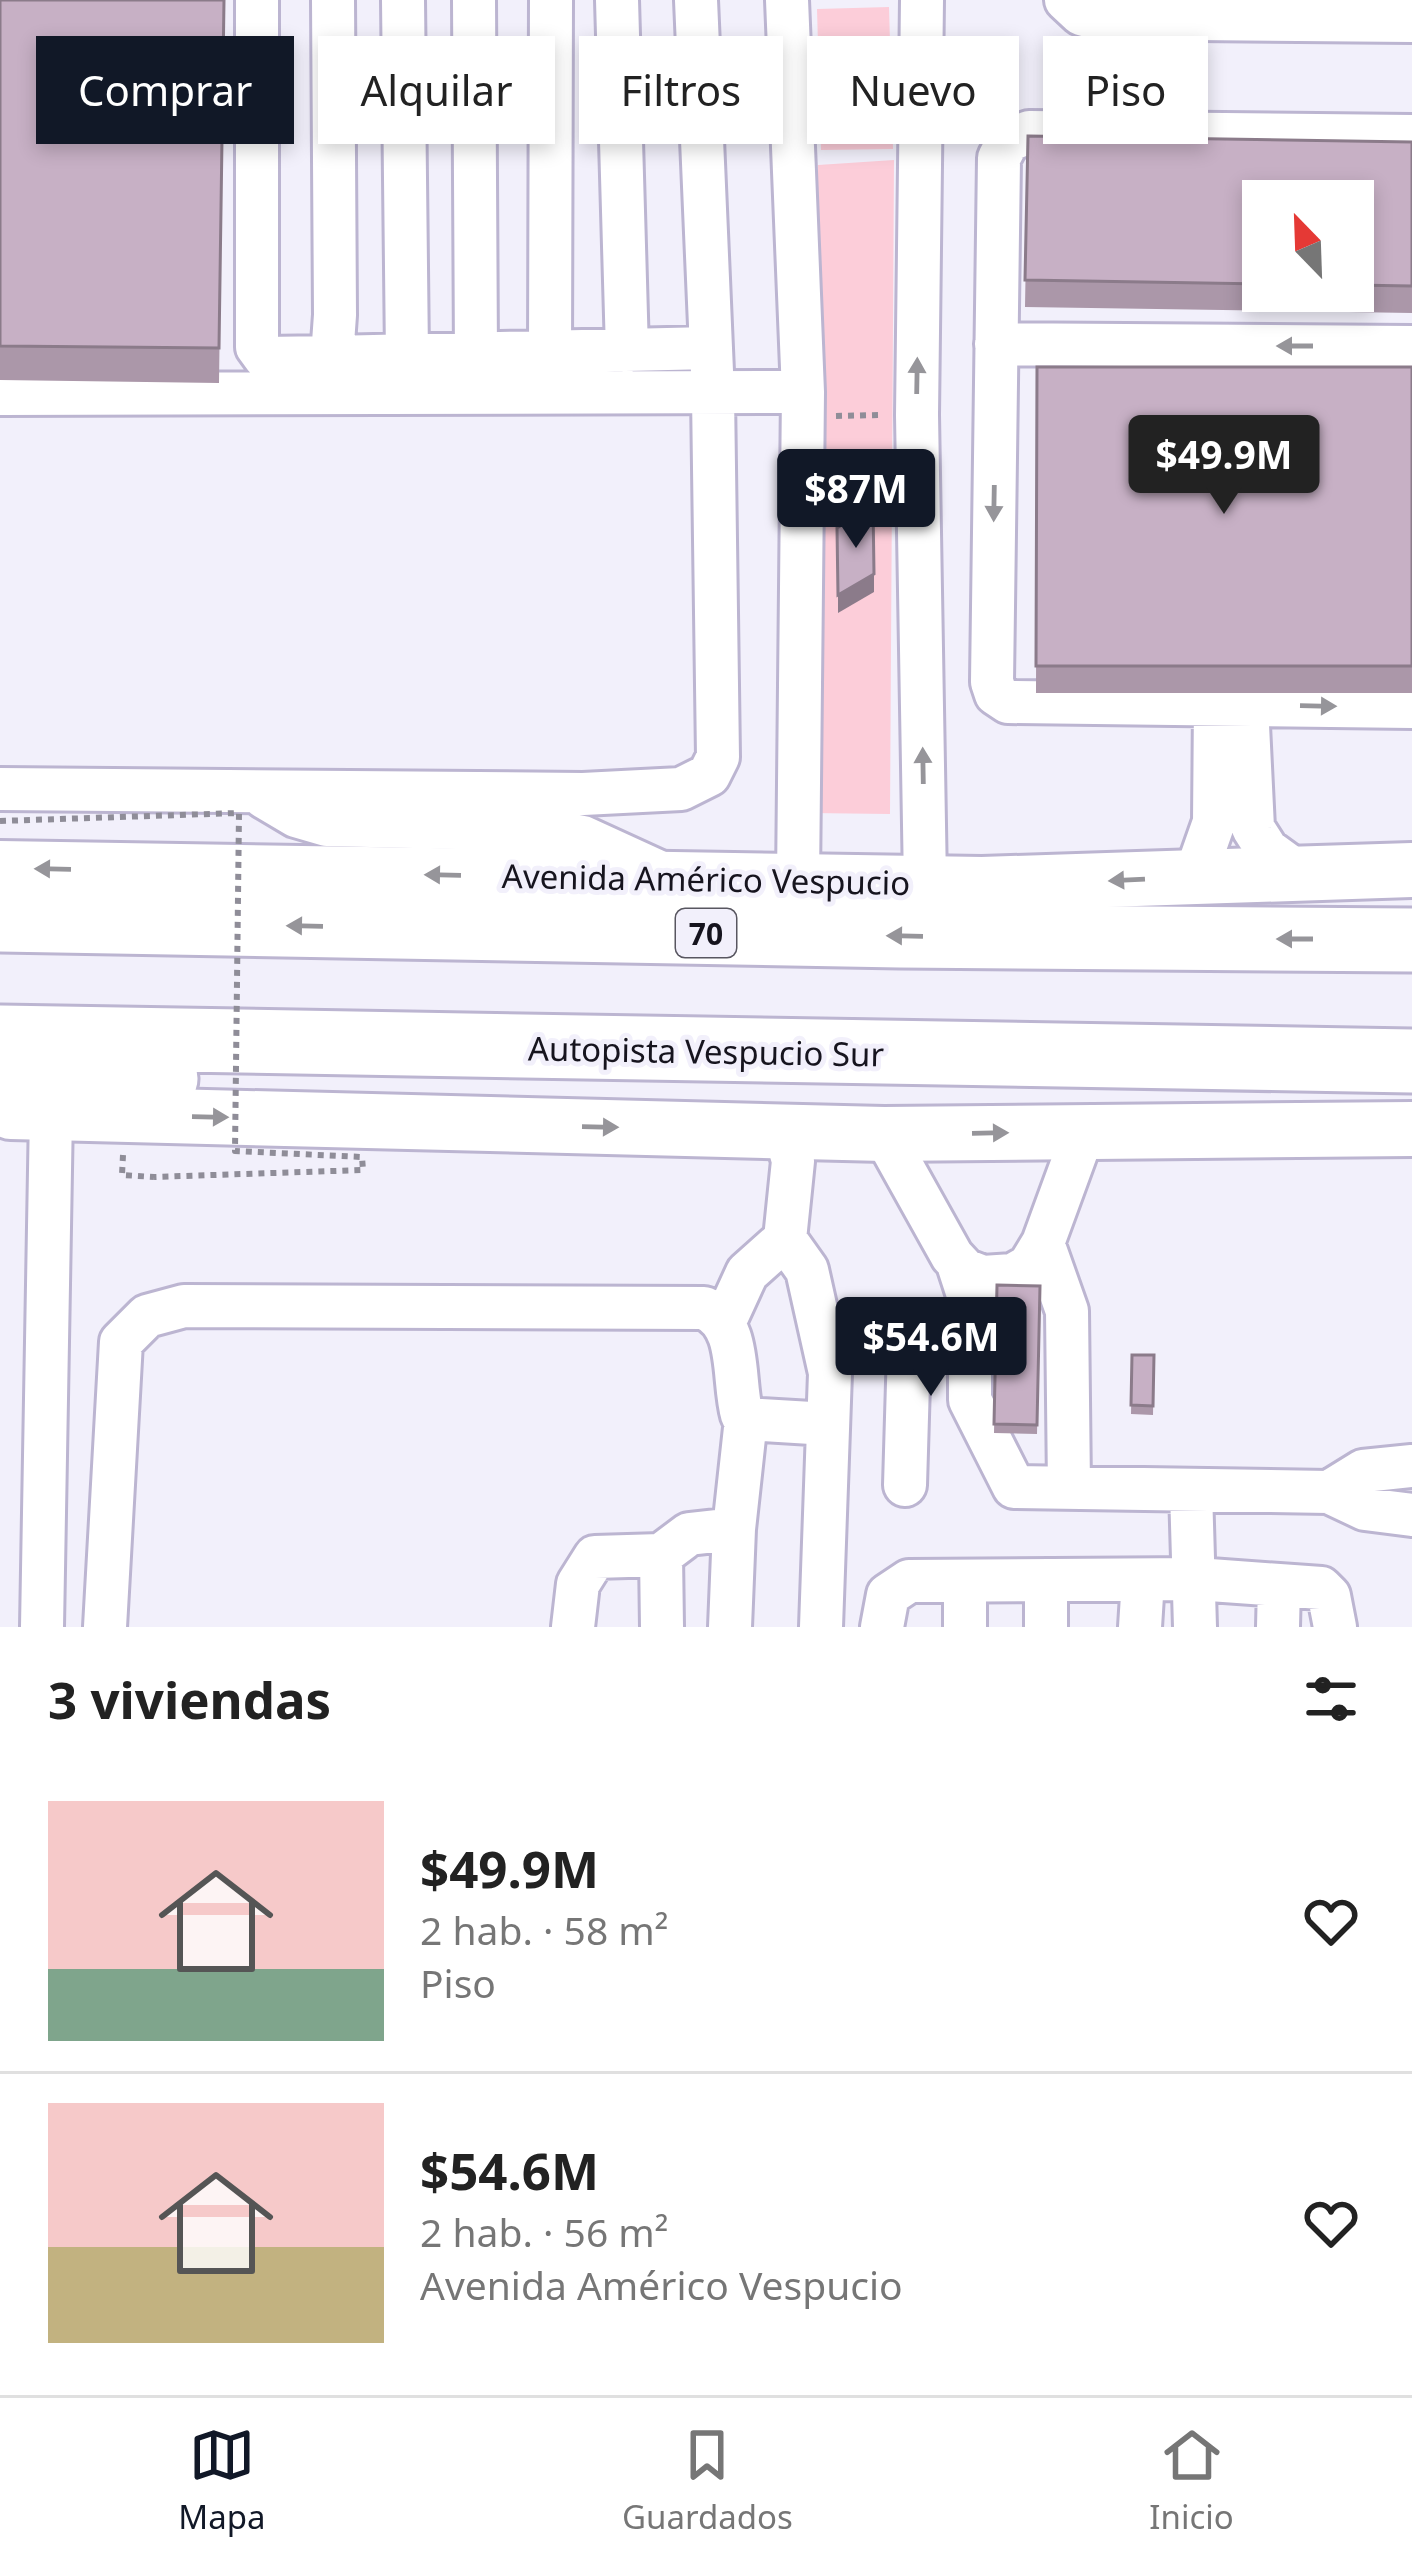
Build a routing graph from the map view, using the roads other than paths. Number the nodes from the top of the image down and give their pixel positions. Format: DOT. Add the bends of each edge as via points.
graph roads {
  1 [pos="257,0"];
  2 [pos="333,0"];
  3 [pos="403,0"];
  4 [pos="474,0"];
  5 [pos="551,0"];
  6 [pos="617,0"];
  7 [pos="696,0"];
  8 [pos="787,0"];
  9 [pos="922,0"];
  10 [pos="1066,0"];
  11 [pos="1412,21"];
  12 [pos="1412,136"];
  13 [pos="996,344"];
  14 [pos="1412,347"];
  15 [pos="710,349"];
  16 [pos="628,351"];
  17 [pos="550,353"];
  18 [pos="407,356"];
  19 [pos="476,356"];
  20 [pos="332,357"];
  21 [pos="0,394"];
  22 [pos="713,395"];
  23 [pos="803,404"];
  24 [pos="1231,705"];
  25 [pos="1412,707"];
  26 [pos="0,789"];
  27 [pos="253,791"];
  28 [pos="0,868"];
  29 [pos="1412,870"];
  30 [pos="1296,871"];
  31 [pos="1195,876"];
  32 [pos="675,879"];
  33 [pos="799,881"];
  34 [pos="925,883"];
  35 [pos="0,920"];
  36 [pos="1412,940"];
  37 [pos="0,1037"];
  38 [pos="435,1047"];
  39 [pos="1412,1060"];
  40 [pos="17,1104"];
  41 [pos="1412,1129"];
  42 [pos="1084,1131"];
  43 [pos="785,1132"];
  44 [pos="884,1134"];
  45 [pos="784,1239"];
  46 [pos="1042,1243"];
  47 [pos="958,1264"];
  48 [pos="725,1321"];
  49 [pos="970,1341"];
  50 [pos="746,1419"];
  51 [pos="828,1424"];
  52 [pos="1412,1466"];
  53 [pos="904,1485"];
  54 [pos="1069,1488"];
  55 [pos="1191,1490"];
  56 [pos="1329,1492"];
  57 [pos="1412,1515"];
  58 [pos="734,1528"];
  59 [pos="662,1555"];
  60 [pos="1046,1580"];
  61 [pos="1143,1580"];
  62 [pos="1196,1580"];
  63 [pos="965,1581"];
  64 [pos="1279,1606"];
  65 [pos="42,1627"];
  66 [pos="105,1627"];
  67 [pos="572,1627"];
  68 [pos="662,1627"];
  69 [pos="730,1627"];
  70 [pos="821,1627"];
  71 [pos="882,1627"];
  72 [pos="965,1627"];
  73 [pos="1046,1627"];
  74 [pos="1140,1627"];
  75 [pos="1196,1627"];
  76 [pos="1335,1627"];
  1 -- 20 [label="street" via="257,347 265,358"];
  2 -- 20 [label="street"];
  3 -- 18 [label="street"];
  4 -- 19 [label="street"];
  5 -- 17 [label="street"];
  6 -- 16 [label="street"];
  7 -- 15 [label="street"];
  8 -- 23 [label="street"];
  34 -- 9 [label="street, one-way" via="917,415"];
  10 -- 11 [label="street" via="1095,18"];
  12 -- 13 [label="street" via="1029,132 1008,142 999,158"];
  14 -- 13 [label="street, one-way"];
  13 -- 24 [label="street, one-way" via="996,694 1008,702"];
  15 -- 16 [label="street"];
  15 -- 22 [label="street"];
  16 -- 17 [label="street"];
  17 -- 19 [label="street"];
  18 -- 19 [label="street"];
  18 -- 20 [label="street"];
  21 -- 22 [label="street"];
  22 -- 23 [label="street"];
  22 -- 27 [label="street" via="718,757 709,775 680,789 583,794"];
  23 -- 33 [label="street"];
  24 -- 25 [label="street, one-way"];
  24 -- 30 [label="street" via="1253,828"];
  24 -- 31 [label="street" via="1214,822"];
  26 -- 27 [label="street"];
  27 -- 32 [label="street" via="327,825 583,837"];
  32 -- 28 [label="main road, Avenida Américo Vespucio, one-way"];
  29 -- 30 [label="main road, Avenida Américo Vespucio"];
  30 -- 31 [label="main road, Avenida Américo Vespucio"];
  31 -- 34 [label="main road, Avenida Américo Vespucio, one-way"];
  32 -- 33 [label="main road, Avenida Américo Vespucio"];
  33 -- 34 [label="main road, Avenida Américo Vespucio"];
  36 -- 35 [label="highway, 70, one-way"];
  37 -- 38 [label="highway, Autopista Vespucio Sur"];
  38 -- 39 [label="highway, Autopista Vespucio Sur"];
  38 -- 40 [label="highway"];
  40 -- 43 [label="main road, one-way"];
  40 -- 65 [label="street"];
  41 -- 42 [label="main road"];
  44 -- 42 [label="main road, one-way"];
  42 -- 46 [label="street"];
  43 -- 44 [label="main road"];
  43 -- 45 [label="street" via="794,1161"];
  44 -- 47 [label="street"];
  45 -- 48 [label="street" via="747,1273"];
  45 -- 51 [label="street" via="807,1270 822,1327"];
  46 -- 47 [label="street" via="1013,1275 983,1277"];
  46 -- 54 [label="street" via="1067,1311"];
  47 -- 49 [label="street" via="970,1301"];
  48 -- 50 [label="street"];
  48 -- 66 [label="street" via="704,1308 184,1306 147,1316 121,1342"];
  49 -- 53 [label="street" via="925,1340 909,1349"];
  49 -- 54 [label="street" via="970,1400 1014,1487"];
  50 -- 51 [label="street"];
  50 -- 58 [label="street"];
  51 -- 70 [label="street"];
  52 -- 56 [label="street" via="1364,1472"];
  54 -- 55 [label="street"];
  55 -- 56 [label="street"];
  55 -- 62 [label="street"];
  56 -- 57 [label="street" via="1365,1509"];
  58 -- 59 [label="street" via="689,1534"];
  58 -- 69 [label="street"];
  59 -- 67 [label="street" via="595,1557 578,1584"];
  59 -- 68 [label="street"];
  60 -- 61 [label="street"];
  60 -- 63 [label="street"];
  60 -- 73 [label="street"];
  61 -- 62 [label="street"];
  61 -- 74 [label="street"];
  62 -- 64 [label="street"];
  62 -- 75 [label="street"];
  63 -- 71 [label="street" via="897,1586"];
  63 -- 72 [label="street"];
  64 -- 76 [label="street" via="1321,1588"];
}
